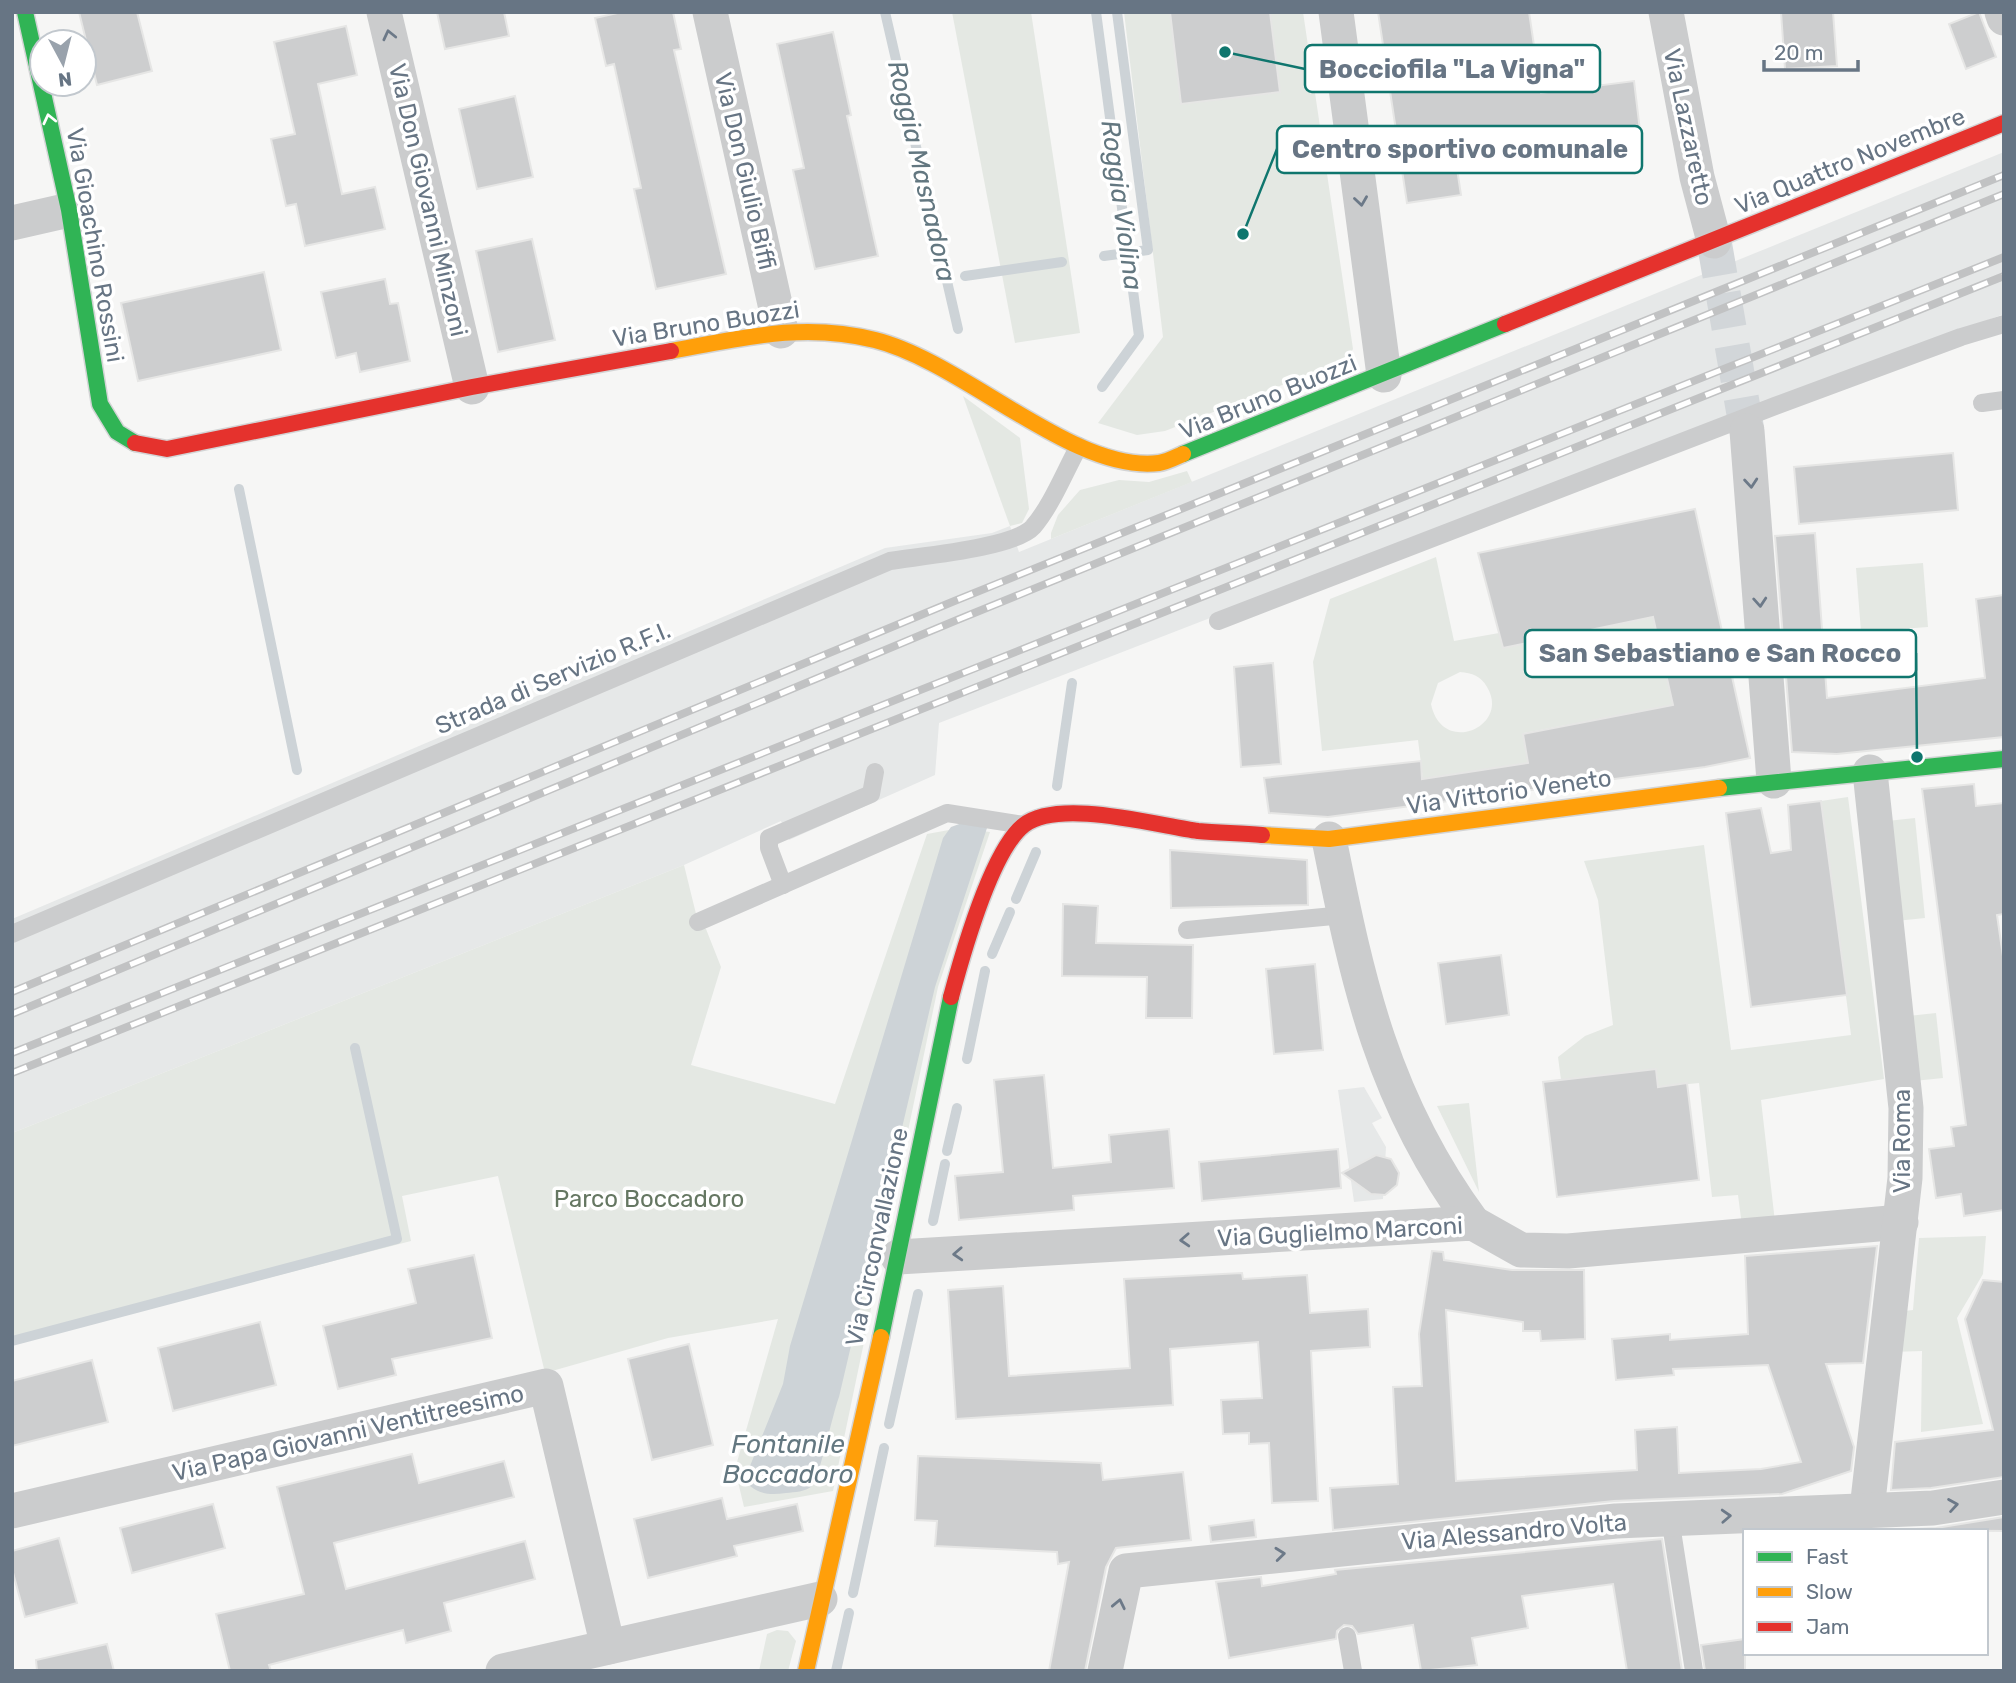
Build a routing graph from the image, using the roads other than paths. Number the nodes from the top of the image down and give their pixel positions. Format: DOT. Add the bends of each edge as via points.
graph roads {
  1 [pos="25,12"];
  2 [pos="384,12"];
  3 [pos="710,12"];
  4 [pos="1336,12"];
  5 [pos="1666,12"];
  6 [pos="2002,12"];
  7 [pos="2004,18"];
  8 [pos="2004,123"];
  9 [pos="69,210"];
  10 [pos="12,223"];
  11 [pos="1714,241"];
  12 [pos="2004,324"];
  13 [pos="781,331"];
  14 [pos="1384,375"];
  15 [pos="472,387"];
  16 [pos="2004,400"];
  17 [pos="1982,403"];
  18 [pos="1746,431"];
  19 [pos="123,438"];
  20 [pos="1079,446"];
  21 [pos="1218,621"];
  22 [pos="2004,759"];
  23 [pos="875,772"];
  24 [pos="1870,772"];
  25 [pos="1774,781"];
  26 [pos="1024,825"];
  27 [pos="1329,839"];
  28 [pos="783,885"];
  29 [pos="1344,915"];
  30 [pos="698,922"];
  31 [pos="1187,930"];
  32 [pos="12,934"];
  33 [pos="1900,1222"];
  34 [pos="1473,1223"];
  35 [pos="898,1257"];
  36 [pos="2004,1497"];
  37 [pos="1867,1509"];
  38 [pos="12,1511"];
  39 [pos="1670,1518"];
  40 [pos="820,1599"];
  41 [pos="1347,1636"];
  42 [pos="608,1647"];
  43 [pos="503,1671"];
  44 [pos="806,1671"];
  45 [pos="1105,1671"];
  46 [pos="1353,1671"];
  47 [pos="1694,1671"];
  9 -- 1 [label="street, Via Gioachino Rossini, one-way"];
  15 -- 2 [label="street, Via Don Giovanni Minzoni, one-way"];
  3 -- 13 [label="street, Via Don Giulio Biffi"];
  4 -- 14 [label="street, one-way"];
  5 -- 11 [label="street, Via Lazzaretto" via="1697,177"];
  6 -- 7 [label="street"];
  8 -- 11 [label="street, Via Quattro Novembre"];
  9 -- 10 [label="street"];
  9 -- 19 [label="street, Via Gioachino Rossini" via="100,404 108,423"];
  11 -- 14 [label="street, Via Quattro Novembre"];
  12 -- 21 [label="lane" via="1775,406"];
  13 -- 15 [label="street, Via Bruno Buozzi"];
  13 -- 20 [label="street, Via Bruno Buozzi" via="837,332 907,349"];
  14 -- 20 [label="street, Via Bruno Buozzi" via="1160,463 1120,463"];
  15 -- 19 [label="street, Via Bruno Buozzi" via="167,449 146,448"];
  16 -- 17 [label="lane"];
  18 -- 25 [label="street, one-way"];
  20 -- 32 [label="lane, Strada di Servizio R.F.I." via="1038,519 1021,535 981,547 890,561"];
  22 -- 24 [label="street, Via Vittorio Veneto"];
  23 -- 28 [label="lane" via="871,794 769,838 768,848"];
  24 -- 25 [label="street, Via Vittorio Veneto"];
  24 -- 33 [label="street, Via Roma" via="1906,1108"];
  25 -- 27 [label="street, Via Vittorio Veneto"];
  26 -- 27 [label="street, Via Vittorio Veneto" via="1040,817 1073,813 1201,831"];
  26 -- 28 [label="lane" via="947,813"];
  26 -- 35 [label="street, Via Circonvallazione" via="1008,842 991,876 955,984"];
  27 -- 29 [label="street"];
  28 -- 30 [label="lane"];
  29 -- 31 [label="lane"];
  29 -- 34 [label="street" via="1365,1004 1399,1099 1443,1180"];
  33 -- 34 [label="street, Via Guglielmo Marconi" via="1535,1252 1511,1246"];
  33 -- 37 [label="street, Via Roma"];
  34 -- 35 [label="street, Via Guglielmo Marconi, one-way"];
  35 -- 40 [label="street, Via Circonvallazione"];
  37 -- 36 [label="street, Via Alessandro Volta, one-way" via="1933,1508"];
  39 -- 37 [label="street, Via Alessandro Volta, one-way"];
  38 -- 42 [label="street, Via Papa Giovanni Ventitreesimo" via="546,1386"];
  45 -- 39 [label="street, Via Alessandro Volta, one-way" via="1126,1571 1335,1562 1602,1522"];
  39 -- 47 [label="lane"];
  40 -- 42 [label="street"];
  40 -- 44 [label="street, Via Circonvallazione"];
  41 -- 46 [label="lane"];
  42 -- 43 [label="street"];
}
